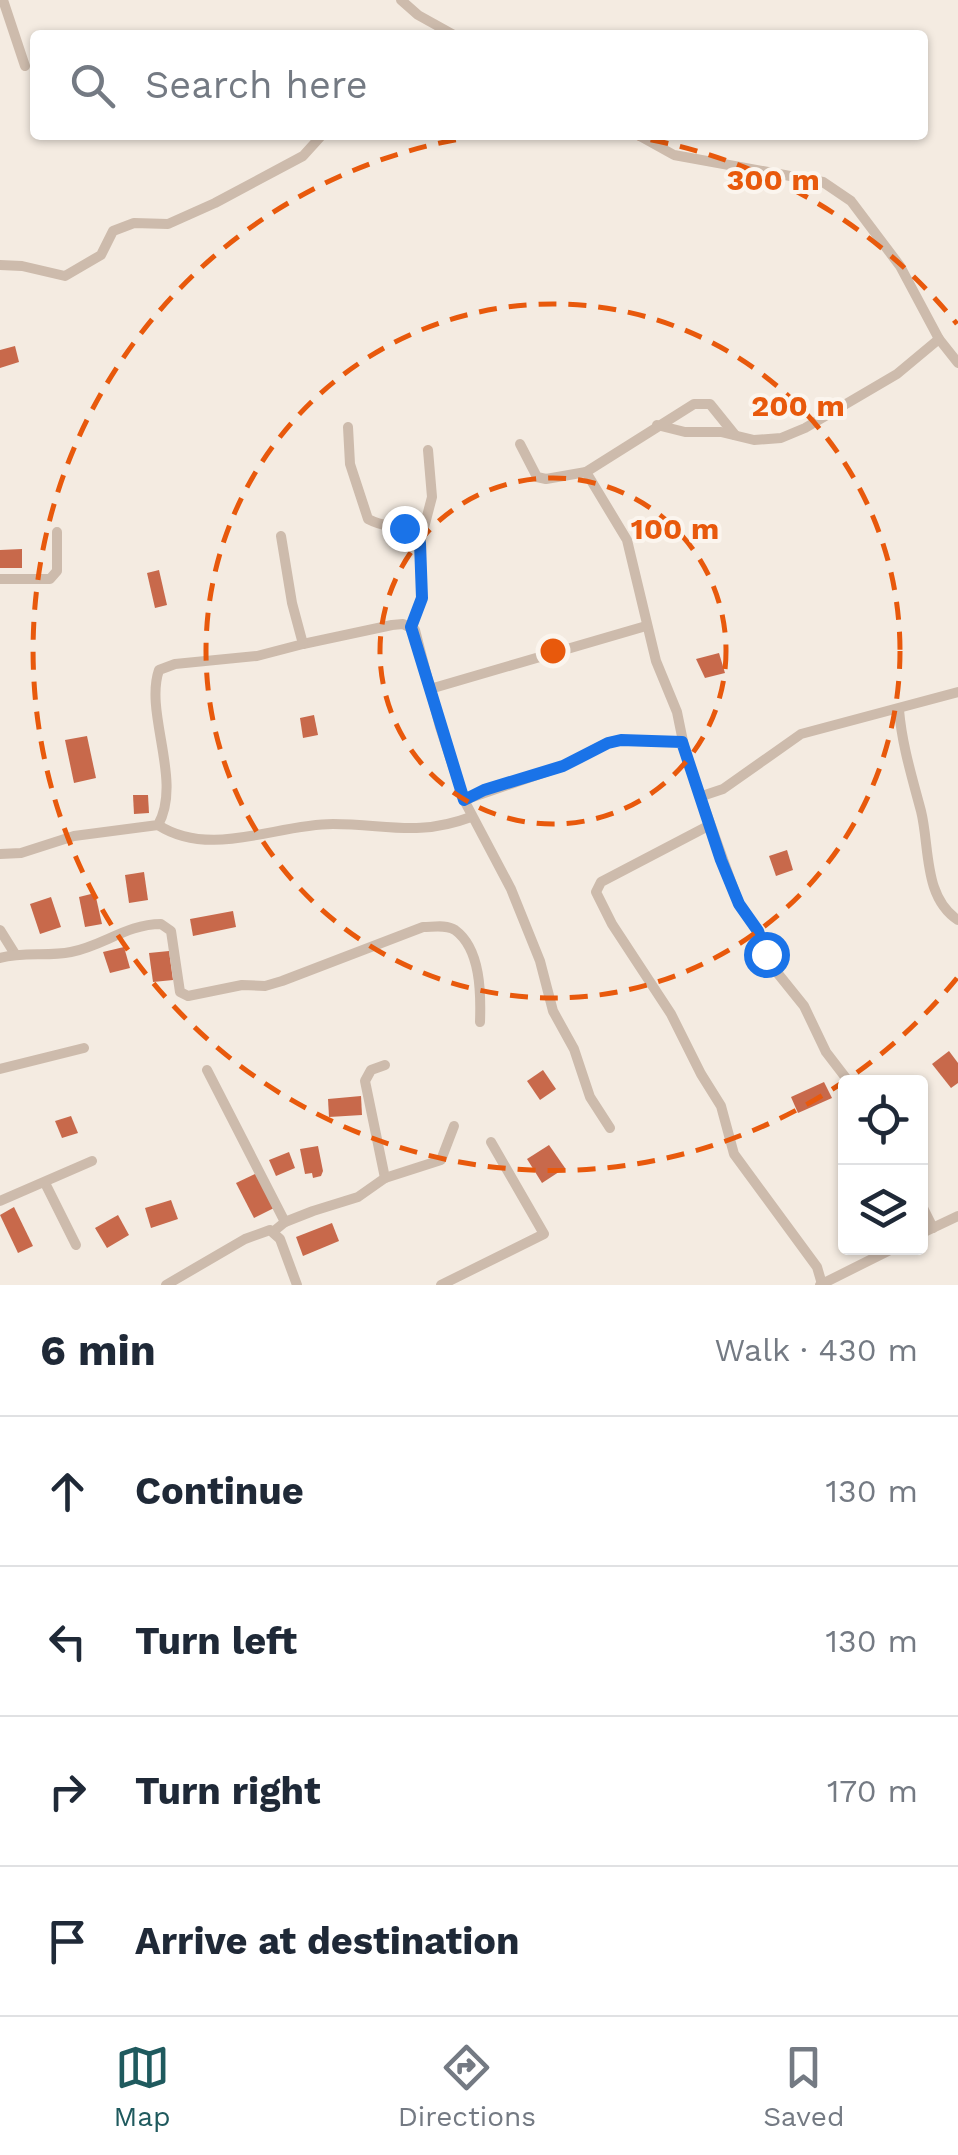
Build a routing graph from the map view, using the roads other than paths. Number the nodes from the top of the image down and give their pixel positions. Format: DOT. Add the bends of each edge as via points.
graph roads {
  1 [pos="3,0"];
  2 [pos="401,0"];
  3 [pos="442,28"];
  4 [pos="437,30"];
  5 [pos="445,30"];
  6 [pos="25,66"];
  7 [pos="317,140"];
  8 [pos="647,140"];
  9 [pos="0,265"];
  10 [pos="939,339"];
  11 [pos="958,363"];
  12 [pos="657,425"];
  13 [pos="348,427"];
  14 [pos="735,436"];
  15 [pos="520,444"];
  16 [pos="428,450"];
  17 [pos="586,472"];
  18 [pos="57,532"];
  19 [pos="280,536"];
  20 [pos="420,543"];
  21 [pos="0,579"];
  22 [pos="646,626"];
  23 [pos="411,627"];
  24 [pos="304,644"];
  25 [pos="430,689"];
  26 [pos="958,692"];
  27 [pos="899,710"];
  28 [pos="682,742"];
  29 [pos="702,796"];
  30 [pos="464,800"];
  31 [pos="471,817"];
  32 [pos="158,825"];
  33 [pos="710,825"];
  34 [pos="0,854"];
  35 [pos="958,920"];
  36 [pos="0,930"];
  37 [pos="15,954"];
  38 [pos="0,958"];
  39 [pos="480,1022"];
  40 [pos="84,1048"];
  41 [pos="386,1065"];
  42 [pos="0,1069"];
  43 [pos="207,1070"];
  44 [pos="844,1075"];
  45 [pos="454,1126"];
  46 [pos="610,1128"];
  47 [pos="491,1142"];
  48 [pos="92,1161"];
  49 [pos="385,1178"];
  50 [pos="45,1183"];
  51 [pos="0,1202"];
  52 [pos="958,1216"];
  53 [pos="928,1218"];
  54 [pos="285,1222"];
  55 [pos="933,1228"];
  56 [pos="928,1230"];
  57 [pos="274,1231"];
  58 [pos="76,1244"];
  59 [pos="880,1255"];
  60 [pos="821,1284"];
  61 [pos="166,1285"];
  62 [pos="297,1285"];
  63 [pos="441,1285"];
  1 -- 6 [label="street"];
  2 -- 3 [label="street"];
  3 -- 4 [label="street"];
  3 -- 5 [label="street"];
  7 -- 9 [label="street" via="303,156 215,203 168,224 134,223 114,231 102,256 65,276"];
  8 -- 10 [label="street" via="674,155 823,182 851,201 900,266"];
  10 -- 11 [label="street"];
  10 -- 14 [label="street" via="897,374 805,428 782,438"];
  12 -- 14 [label="street"];
  12 -- 14 [label="street" via="703,402"];
  12 -- 17 [label="street"];
  13 -- 20 [label="street" via="350,464 368,520 396,524"];
  15 -- 17 [label="street" via="537,477"];
  16 -- 20 [label="street" via="432,496"];
  17 -- 22 [label="street" via="627,540"];
  18 -- 21 [label="street" via="57,570 50,579"];
  19 -- 24 [label="street"];
  20 -- 23 [label="street" via="422,598"];
  22 -- 25 [label="street"];
  22 -- 28 [label="street"];
  23 -- 24 [label="street"];
  23 -- 25 [label="street"];
  24 -- 32 [label="street" via="158,670 166,784"];
  25 -- 30 [label="street"];
  26 -- 27 [label="street"];
  27 -- 29 [label="street" via="801,734 723,789"];
  27 -- 35 [label="street" via="931,879 942,905"];
  28 -- 29 [label="street"];
  28 -- 30 [label="street" via="608,743"];
  29 -- 33 [label="street"];
  30 -- 31 [label="street"];
  31 -- 32 [label="street" via="424,829 332,824 267,836 185,839"];
  31 -- 46 [label="street" via="511,889 552,1011"];
  32 -- 34 [label="street"];
  33 -- 44 [label="street" via="771,965"];
  33 -- 60 [label="street" via="601,882 596,892 721,1106 734,1154 817,1267"];
  36 -- 37 [label="street"];
  37 -- 38 [label="street"];
  37 -- 39 [label="street" via="66,953 124,930 161,924 172,931 177,983 188,996 265,986 423,927 444,926 465,942 476,968"];
  40 -- 42 [label="street"];
  41 -- 49 [label="street" via="371,1070 366,1081"];
  43 -- 54 [label="street"];
  45 -- 49 [label="street" via="441,1160"];
  47 -- 63 [label="street" via="544,1234"];
  48 -- 50 [label="street"];
  49 -- 54 [label="street" via="358,1197"];
  50 -- 51 [label="street"];
  50 -- 58 [label="street"];
  52 -- 55 [label="street"];
  53 -- 55 [label="street"];
  54 -- 57 [label="street"];
  55 -- 56 [label="street"];
  57 -- 61 [label="street" via="245,1239"];
  57 -- 62 [label="street"];
  59 -- 60 [label="street"];
}
